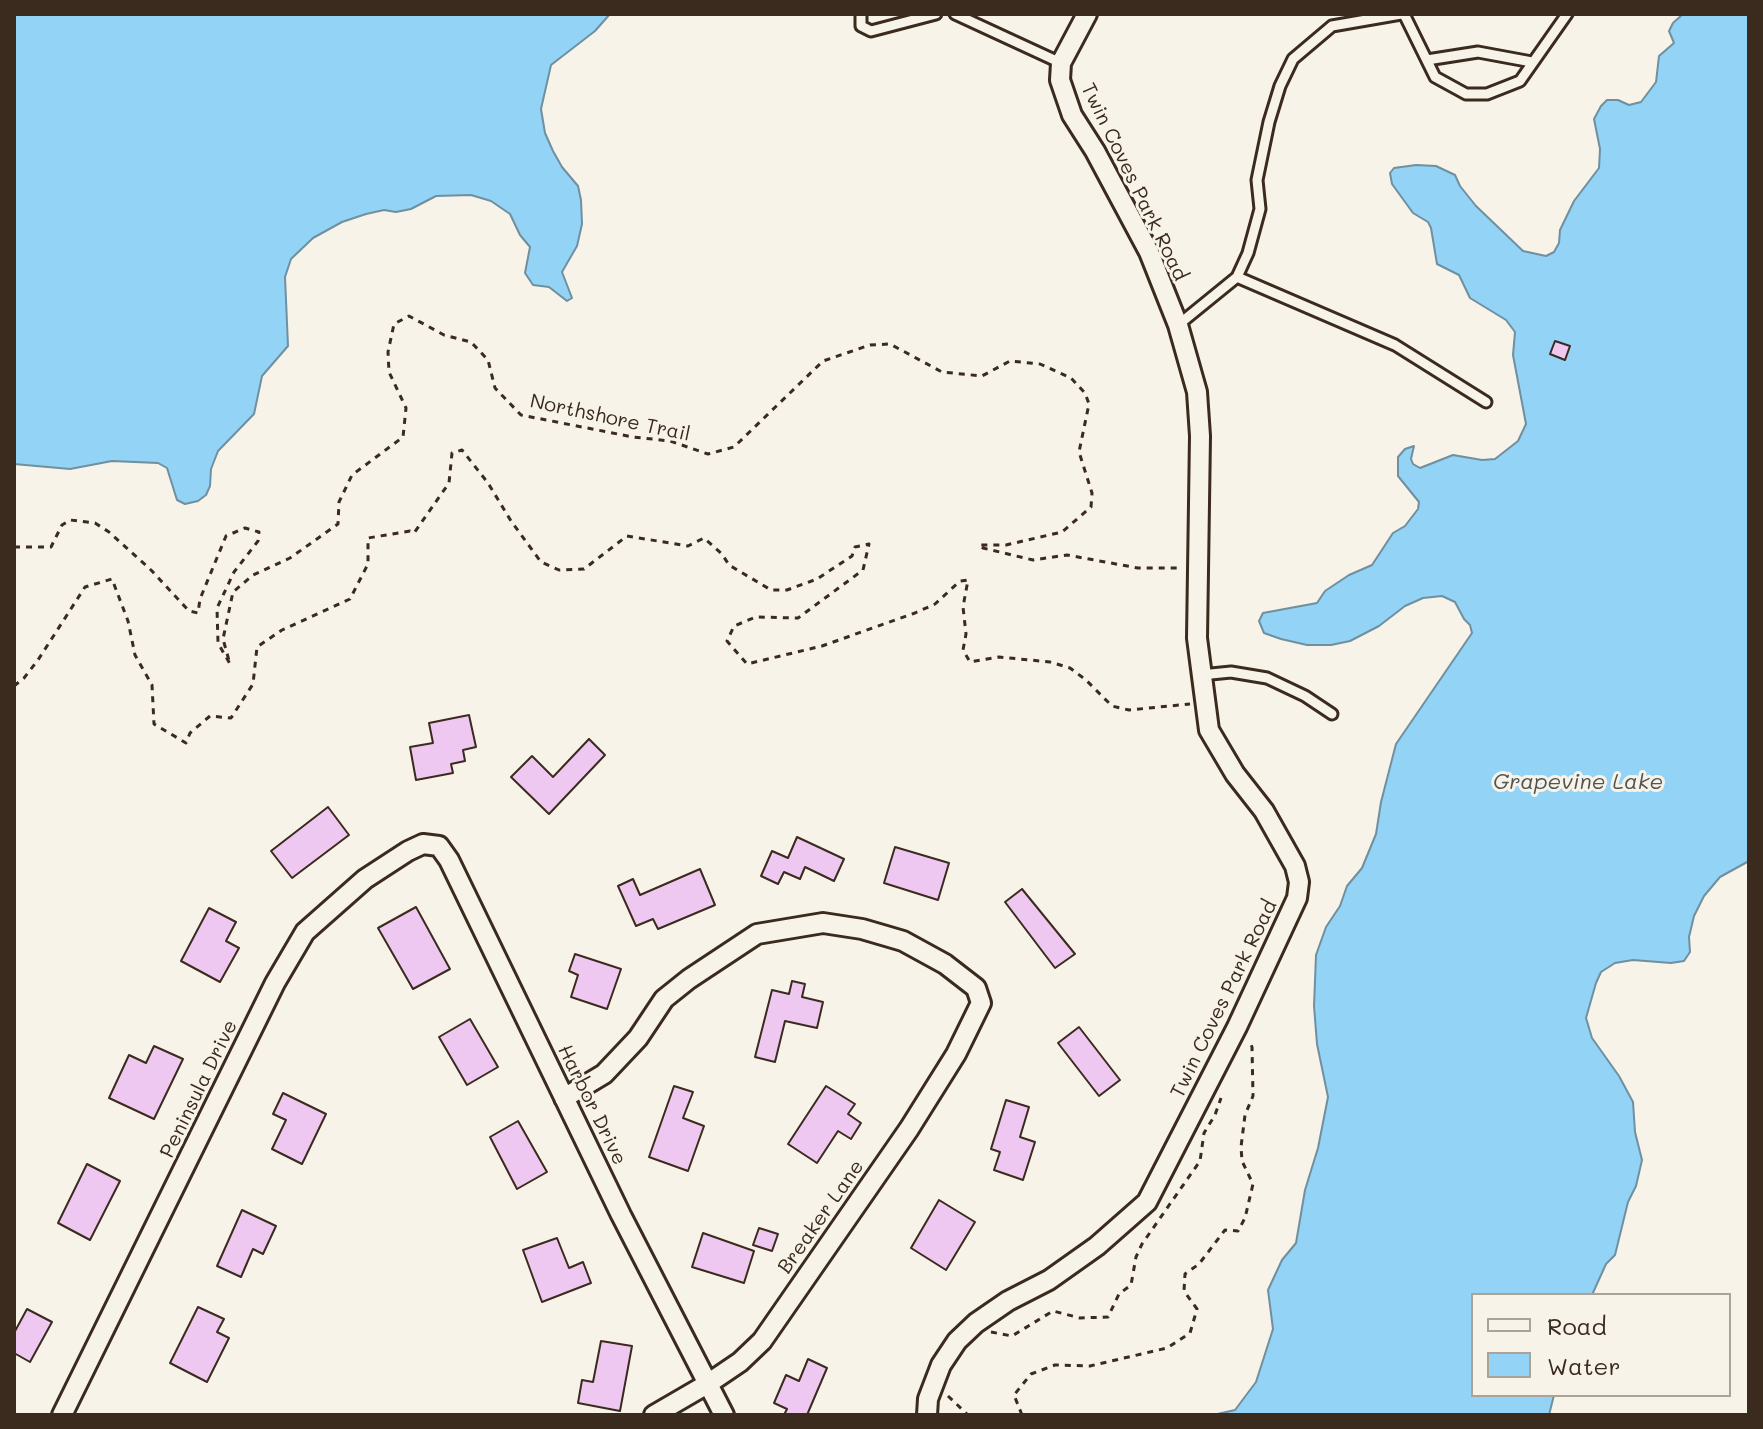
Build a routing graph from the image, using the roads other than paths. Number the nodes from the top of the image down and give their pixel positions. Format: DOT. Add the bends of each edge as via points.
graph roads {
  1 [pos="861,14"];
  2 [pos="936,14"];
  3 [pos="955,14"];
  4 [pos="1087,14"];
  5 [pos="1567,14"];
  6 [pos="1400,15"];
  7 [pos="1427,60"];
  8 [pos="1532,62"];
  9 [pos="1061,63"];
  10 [pos="1237,277"];
  11 [pos="1178,325"];
  12 [pos="1486,402"];
  13 [pos="1201,675"];
  14 [pos="1332,714"];
  15 [pos="439,846"];
  16 [pos="564,1098"];
  17 [pos="709,1383"];
  18 [pos="62,1415"];
  19 [pos="654,1415"];
  20 [pos="724,1415"];
  21 [pos="927,1415"];
  1 -- 2 [label="lane" via="861,26 871,31"];
  3 -- 9 [label="lane"];
  4 -- 9 [label="street"];
  5 -- 8 [label="lane"];
  6 -- 7 [label="lane"];
  6 -- 10 [label="lane" via="1332,26 1293,59 1269,122 1257,180 1260,209"];
  7 -- 8 [label="lane" via="1478,52"];
  7 -- 8 [label="lane" via="1435,77 1466,94 1487,94 1520,81"];
  9 -- 11 [label="street, Twin Coves Park Road" via="1060,80 1072,115 1149,252"];
  10 -- 11 [label="lane"];
  10 -- 12 [label="lane" via="1395,345"];
  11 -- 13 [label="street, Twin Coves Park Road" via="1197,392 1200,436"];
  13 -- 14 [label="lane" via="1231,672 1267,678"];
  13 -- 21 [label="street, Twin Coves Park Road" via="1209,730 1295,866 1297,898 1147,1202 1097,1246 1008,1301 957,1341 941,1365"];
  15 -- 16 [label="street, Harbor Drive"];
  15 -- 18 [label="street, Peninsula Drive" via="423,844 408,851 365,879 305,932"];
  16 -- 17 [label="street, Harbor Drive"];
  16 -- 17 [label="street, Breaker Lane" via="604,1074 638,1038 664,999 757,934 823,923 862,929 903,941 976,988 981,1003 909,1129 762,1341"];
  17 -- 19 [label="street, Breaker Lane"];
  17 -- 20 [label="street, Harbor Drive"];
}
